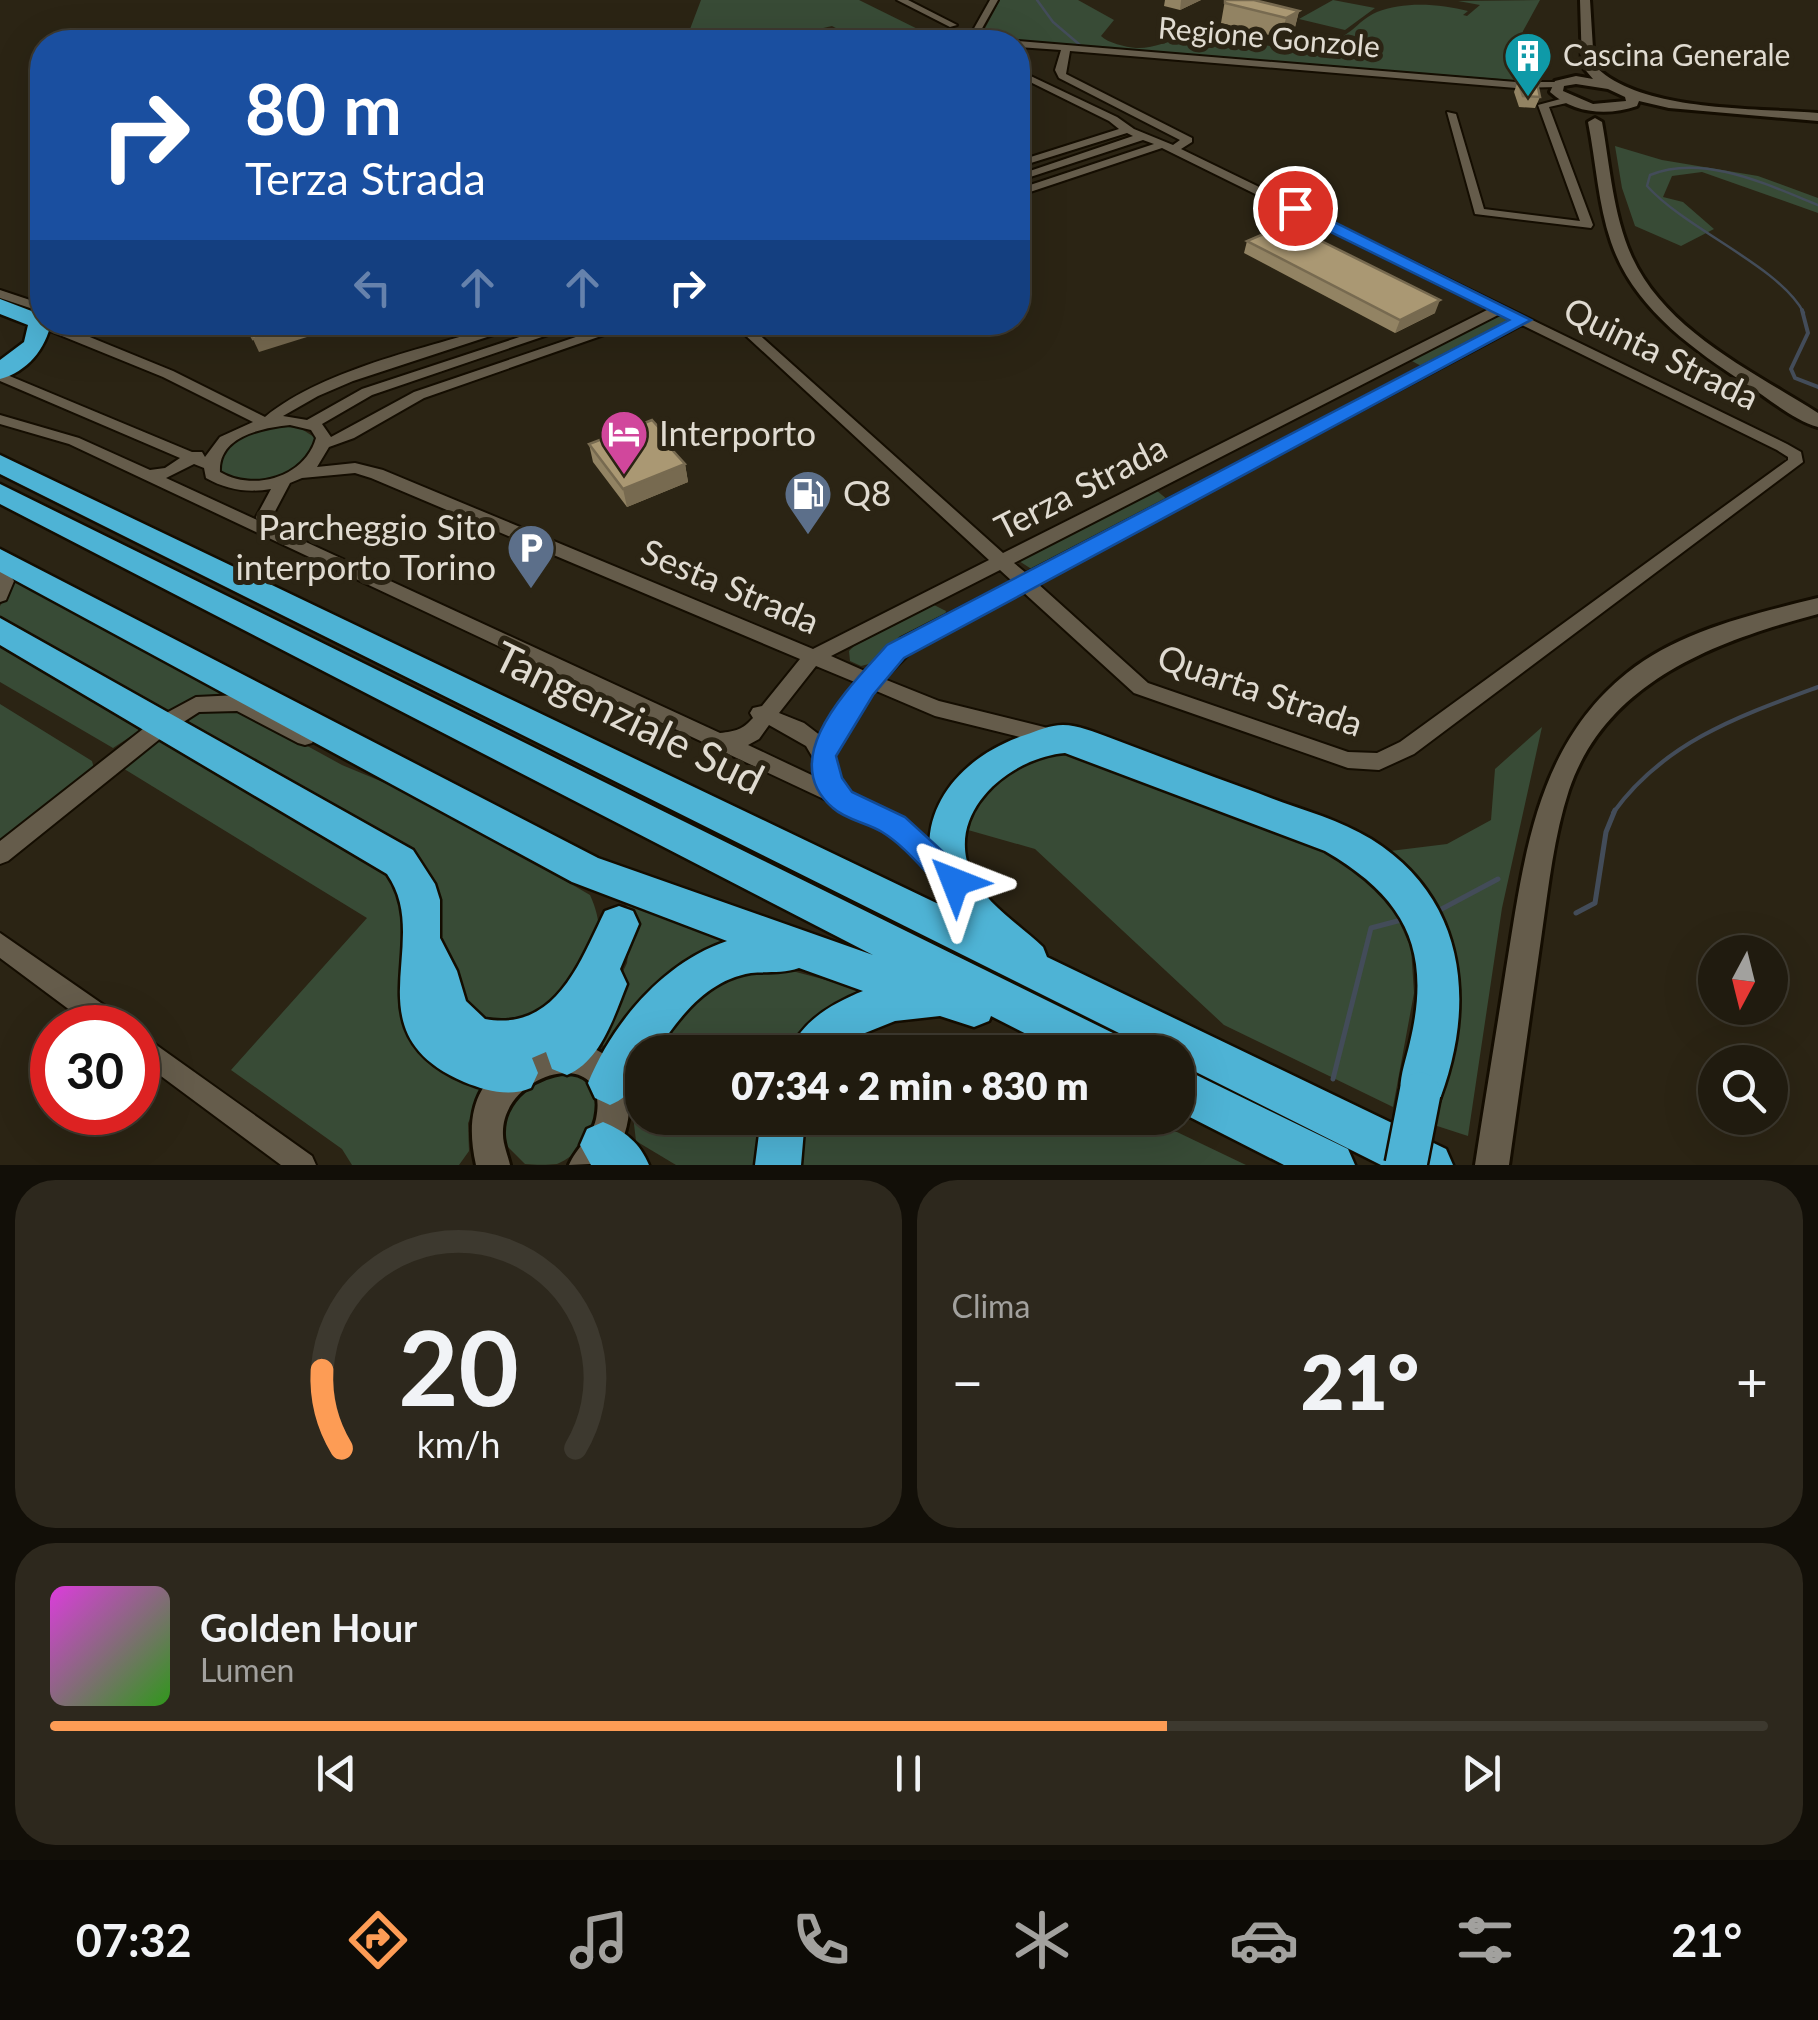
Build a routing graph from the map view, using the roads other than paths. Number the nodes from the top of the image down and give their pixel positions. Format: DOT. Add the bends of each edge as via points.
graph roads {
  1 [pos="901,0"];
  2 [pos="994,0"];
  3 [pos="1585,0"];
  4 [pos="952,30"];
  5 [pos="977,30"];
  6 [pos="1030,45"];
  7 [pos="1066,48"];
  8 [pos="1588,66"];
  9 [pos="1030,79"];
  10 [pos="1576,80"];
  11 [pos="1609,84"];
  12 [pos="1564,95"];
  13 [pos="1631,95"];
  14 [pos="1451,114"];
  15 [pos="1601,115"];
  16 [pos="1818,117"];
  17 [pos="1124,132"];
  18 [pos="1145,136"];
  19 [pos="1168,146"];
  20 [pos="1030,160"];
  21 [pos="1030,174"];
  22 [pos="1030,189"];
  23 [pos="0,294"];
  24 [pos="0,306"];
  25 [pos="1499,308"];
  26 [pos="30,309"];
  27 [pos="30,313"];
  28 [pos="1522,320"];
  29 [pos="37,335"];
  30 [pos="84,335"];
  31 [pos="487,335"];
  32 [pos="540,335"];
  33 [pos="597,335"];
  34 [pos="751,335"];
  35 [pos="0,374"];
  36 [pos="0,419"];
  37 [pos="263,420"];
  38 [pos="1818,421"];
  39 [pos="310,424"];
  40 [pos="324,447"];
  41 [pos="1796,455"];
  42 [pos="193,458"];
  43 [pos="0,464"];
  44 [pos="210,465"];
  45 [pos="377,474"];
  46 [pos="144,476"];
  47 [pos="290,477"];
  48 [pos="0,493"];
  49 [pos="280,539"];
  50 [pos="0,558"];
  51 [pos="1000,562"];
  52 [pos="0,574"];
  53 [pos="1024,582"];
  54 [pos="0,596"];
  55 [pos="1818,606"];
  56 [pos="0,630"];
  57 [pos="813,657"];
  58 [pos="870,680"];
  59 [pos="761,714"];
  60 [pos="164,724"];
  61 [pos="1064,739"];
  62 [pos="713,741"];
  63 [pos="822,756"];
  64 [pos="404,776"];
  65 [pos="843,800"];
  66 [pos="0,854"];
  67 [pos="585,870"];
  68 [pos="955,882"];
  69 [pos="619,924"];
  70 [pos="0,944"];
  71 [pos="420,944"];
  72 [pos="829,960"];
  73 [pos="1049,980"];
  74 [pos="84,1005"];
  75 [pos="974,1007"];
  76 [pos="829,1035"];
  77 [pos="1054,1035"];
  78 [pos="1069,1035"];
  79 [pos="567,1054"];
  80 [pos="160,1060"];
  81 [pos="516,1073"];
  82 [pos="610,1083"];
  83 [pos="1195,1096"];
  84 [pos="781,1135"];
  85 [pos="605,1158"];
  86 [pos="485,1159"];
  87 [pos="303,1165"];
  88 [pos="778,1165"];
  89 [pos="1332,1165"];
  90 [pos="1406,1165"];
  91 [pos="1430,1165"];
  92 [pos="1492,1165"];
  1 -- 4 [label="street" via="954,21"];
  2 -- 5 [label="street"];
  3 -- 8 [label="street"];
  6 -- 7 [label="street, Regione Gonzole"];
  7 -- 12 [label="street, Regione Gonzole" via="1516,85"];
  7 -- 19 [label="street" via="1062,76 1188,140"];
  8 -- 10 [label="street"];
  8 -- 11 [label="street"];
  9 -- 17 [label="street" via="1113,120"];
  10 -- 11 [label="street"];
  10 -- 12 [label="street"];
  11 -- 13 [label="street"];
  12 -- 14 [label="street" via="1543,105 1588,225 1479,212"];
  12 -- 15 [label="street"];
  13 -- 15 [label="street" via="1632,103"];
  13 -- 16 [label="street"];
  15 -- 38 [label="street" via="1622,252 1647,293 1720,356"];
  17 -- 18 [label="street, Quinta Strada"];
  17 -- 20 [label="street"];
  18 -- 19 [label="street, Quinta Strada"];
  18 -- 21 [label="street"];
  19 -- 22 [label="street"];
  19 -- 25 [label="street, Quinta Strada"];
  23 -- 26 [label="street"];
  24 -- 27 [label="highway"];
  25 -- 28 [label="street, Quinta Strada"];
  25 -- 51 [label="street, Terza Strada"];
  28 -- 41 [label="street, Quinta Strada"];
  28 -- 53 [label="street, Terza Strada"];
  29 -- 35 [label="highway" via="35,345"];
  30 -- 37 [label="street"];
  31 -- 37 [label="street" via="318,390"];
  32 -- 39 [label="street" via="366,392"];
  33 -- 40 [label="street" via="419,395"];
  34 -- 51 [label="street, Quarta Strada"];
  35 -- 42 [label="street"];
  36 -- 46 [label="street" via="52,432"];
  37 -- 39 [label="street"];
  37 -- 42 [label="street"];
  37 -- 44 [label="street" via="225,442"];
  39 -- 40 [label="street" via="322,432"];
  40 -- 45 [label="street, Sesta Strada"];
  40 -- 47 [label="street"];
  41 -- 53 [label="street, Quarta Strada" via="1634,584 1379,762 1319,751 1141,688"];
  42 -- 44 [label="street"];
  42 -- 46 [label="street" via="170,472"];
  43 -- 73 [label="highway, Tangenziale Sud"];
  44 -- 47 [label="street, Sesta Strada" via="212,474 232,486"];
  45 -- 47 [label="street, Sesta Strada" via="355,468"];
  45 -- 57 [label="street, Sesta Strada"];
  46 -- 49 [label="street"];
  47 -- 49 [label="street" via="264,516"];
  48 -- 78 [label="highway"];
  49 -- 62 [label="street"];
  50 -- 64 [label="highway"];
  51 -- 53 [label="street, Quarta Strada"];
  51 -- 57 [label="street, Terza Strada"];
  52 -- 54 [label="street"];
  53 -- 58 [label="street, Terza Strada" via="908,643"];
  55 -- 92 [label="street" via="1763,618 1646,671 1573,748 1552,790 1540,840"];
  56 -- 60 [label="highway"];
  57 -- 58 [label="street, Sesta Strada"];
  57 -- 59 [label="street, Terza Strada"];
  58 -- 61 [label="street, Sesta Strada" via="961,716"];
  58 -- 63 [label="street, Terza Strada"];
  59 -- 62 [label="street, Terza Strada" via="743,739"];
  59 -- 63 [label="street" via="808,734"];
  60 -- 64 [label="street" via="196,705 239,702 302,736"];
  60 -- 66 [label="street"];
  60 -- 71 [label="highway" via="400,862 421,900"];
  61 -- 68 [label="highway" via="998,761 961,793 950,827"];
  61 -- 90 [label="highway, bridge" via="1338,840 1394,879 1424,920 1438,964 1438,1003"];
  62 -- 65 [label="street"];
  63 -- 65 [label="street"];
  64 -- 67 [label="highway"];
  65 -- 68 [label="street" via="895,825"];
  67 -- 69 [label="highway" via="610,895"];
  67 -- 72 [label="highway"];
  68 -- 73 [label="highway"];
  69 -- 71 [label="highway" via="582,1000 524,1042 477,1039 452,1019 434,964"];
  69 -- 79 [label="highway" via="614,970"];
  70 -- 74 [label="street"];
  71 -- 81 [label="highway" via="417,1000 428,1033 459,1061"];
  72 -- 75 [label="highway"];
  72 -- 82 [label="highway" via="745,952 706,968 663,1008"];
  73 -- 91 [label="highway, Tangenziale Sud"];
  75 -- 76 [label="highway" via="888,1000"];
  75 -- 77 [label="highway"];
  79 -- 81 [label="street"];
  79 -- 82 [label="street" via="600,1068"];
  80 -- 87 [label="street"];
  81 -- 86 [label="street" via="490,1108"];
  82 -- 85 [label="street" via="614,1102"];
  83 -- 89 [label="highway"];
  84 -- 88 [label="highway"];
}
